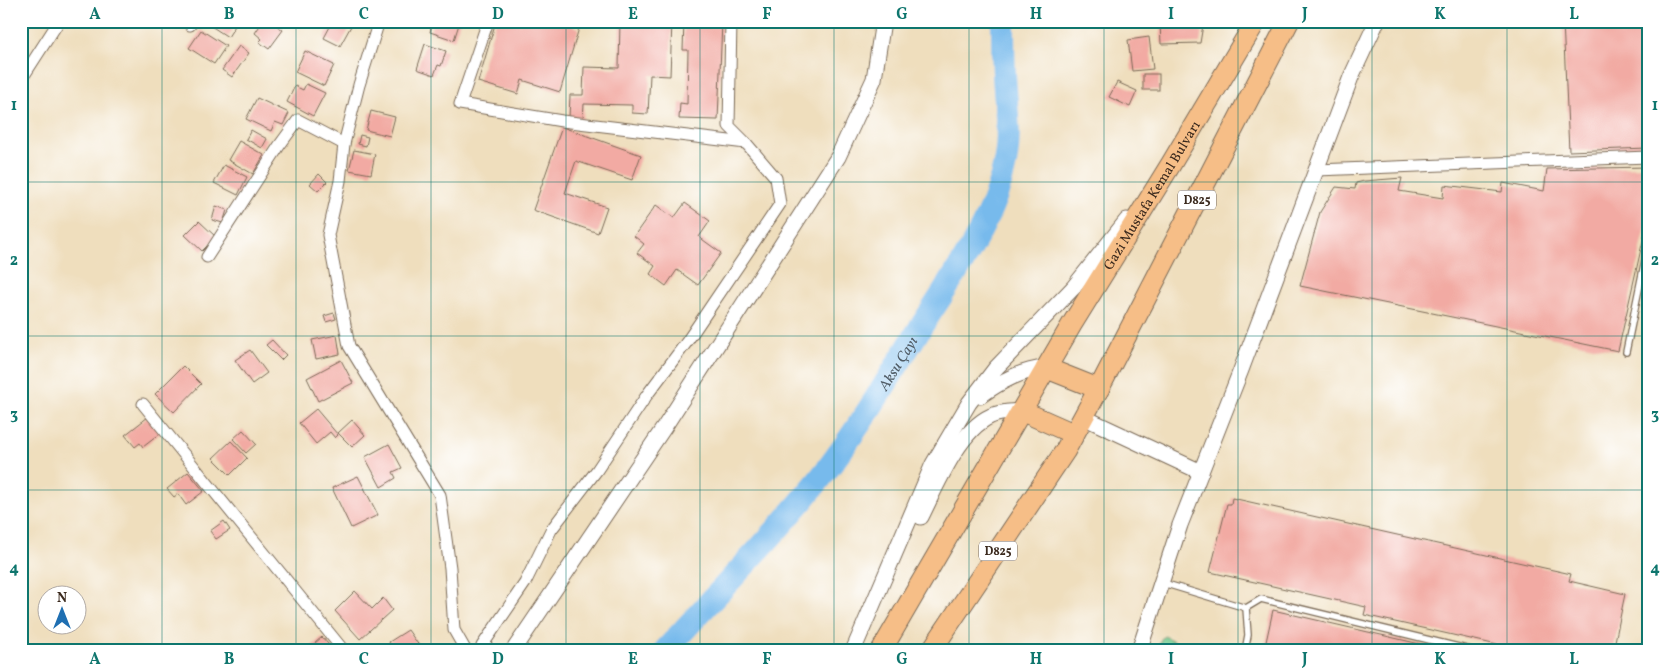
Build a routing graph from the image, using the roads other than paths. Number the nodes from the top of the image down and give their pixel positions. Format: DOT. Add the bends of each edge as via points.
graph roads {
  1 [pos="59,21"];
  2 [pos="379,21"];
  3 [pos="488,21"];
  4 [pos="731,21"];
  5 [pos="883,21"];
  6 [pos="1256,21"];
  7 [pos="1289,21"];
  8 [pos="1377,21"];
  9 [pos="21,80"];
  10 [pos="746,142"];
  11 [pos="344,144"];
  12 [pos="1648,157"];
  13 [pos="1172,164"];
  14 [pos="1317,170"];
  15 [pos="1648,245"];
  16 [pos="207,257"];
  17 [pos="1626,352"];
  18 [pos="1046,368"];
  19 [pos="1101,384"];
  20 [pos="969,403"];
  21 [pos="143,404"];
  22 [pos="1022,411"];
  23 [pos="1074,434"];
  24 [pos="1201,472"];
  25 [pos="1161,582"];
  26 [pos="1246,608"];
  27 [pos="344,651"];
  28 [pos="466,651"];
  29 [pos="483,651"];
  30 [pos="513,651"];
  31 [pos="854,651"];
  32 [pos="881,651"];
  33 [pos="931,651"];
  34 [pos="1139,651"];
  35 [pos="1245,651"];
  36 [pos="1476,651"];
  1 -- 9 [label="street"];
  2 -- 11 [label="street"];
  3 -- 10 [label="street" via="460,104 562,121"];
  4 -- 10 [label="street" via="729,126"];
  5 -- 30 [label="street" via="874,79 838,157 665,426"];
  6 -- 13 [label="highway, Gazi Mustafa Kemal Bulvarı"];
  7 -- 19 [label="highway, D825"];
  8 -- 14 [label="street" via="1351,77"];
  10 -- 29 [label="street" via="776,178 780,204 597,470 551,530 525,583 482,646"];
  11 -- 16 [label="street" via="298,120"];
  11 -- 28 [label="street" via="328,235 349,346 440,495 454,630"];
  12 -- 14 [label="street"];
  13 -- 18 [label="highway, Gazi Mustafa Kemal Bulvarı"];
  13 -- 20 [label="street" via="1073,288 995,369"];
  14 -- 24 [label="street"];
  15 -- 17 [label="lane"];
  18 -- 19 [label="highway"];
  18 -- 20 [label="street" via="1018,374"];
  18 -- 22 [label="highway, Gazi Mustafa Kemal Bulvarı"];
  19 -- 23 [label="highway"];
  20 -- 31 [label="street" via="934,464"];
  21 -- 27 [label="street"];
  22 -- 23 [label="highway"];
  22 -- 31 [label="street" via="991,415 961,442"];
  22 -- 32 [label="highway, Gazi Mustafa Kemal Bulvarı"];
  23 -- 24 [label="street"];
  23 -- 33 [label="highway, D825"];
  24 -- 25 [label="street"];
  25 -- 26 [label="lane"];
  25 -- 34 [label="street"];
  26 -- 35 [label="lane" via="1248,634"];
  26 -- 36 [label="lane" via="1261,600"];
}
